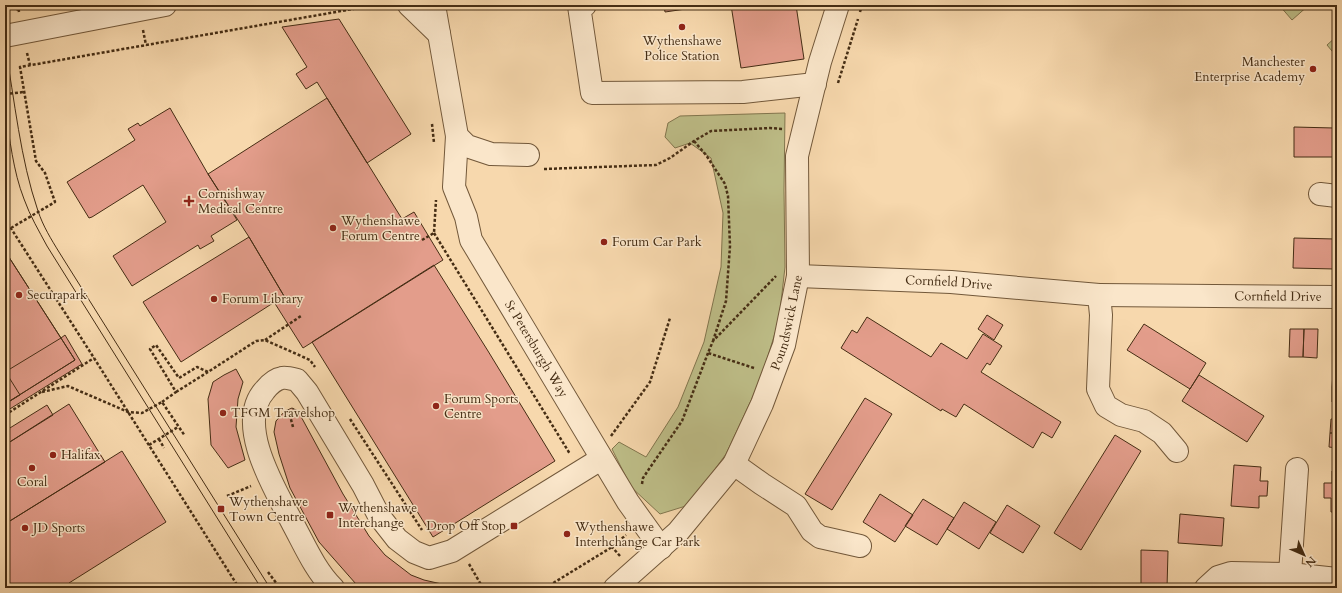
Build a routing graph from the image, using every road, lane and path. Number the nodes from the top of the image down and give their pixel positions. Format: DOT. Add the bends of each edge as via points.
graph roads {
  1 [pos="7,5"];
  2 [pos="25,5"];
  3 [pos="165,5"];
  4 [pos="376,5"];
  5 [pos="409,5"];
  6 [pos="434,5"];
  7 [pos="585,5"];
  8 [pos="838,5"];
  9 [pos="862,5"];
  10 [pos="439,34"];
  11 [pos="5,36"];
  12 [pos="815,84"];
  13 [pos="836,89"];
  14 [pos="24,92"];
  15 [pos="5,94"];
  16 [pos="803,131"];
  17 [pos="457,136"];
  18 [pos="694,141"];
  19 [pos="535,162"];
  20 [pos="436,197"];
  21 [pos="5,220"];
  22 [pos="11,228"];
  23 [pos="434,233"];
  24 [pos="422,240"];
  25 [pos="797,271"];
  26 [pos="1099,295"];
  27 [pos="1337,298"];
  28 [pos="301,316"];
  29 [pos="670,318"];
  30 [pos="265,340"];
  31 [pos="713,341"];
  32 [pos="708,353"];
  33 [pos="94,358"];
  34 [pos="318,370"];
  35 [pos="208,372"];
  36 [pos="773,374"];
  37 [pos="42,392"];
  38 [pos="176,392"];
  39 [pos="162,402"];
  40 [pos="128,412"];
  41 [pos="289,412"];
  42 [pos="346,413"];
  43 [pos="5,415"];
  44 [pos="178,427"];
  45 [pos="293,427"];
  46 [pos="185,436"];
  47 [pos="159,440"];
  48 [pos="149,445"];
  49 [pos="164,448"];
  50 [pos="1177,450"];
  51 [pos="599,455"];
  52 [pos="572,456"];
  53 [pos="734,464"];
  54 [pos="1297,469"];
  55 [pos="642,485"];
  56 [pos="627,510"];
  57 [pos="425,534"];
  58 [pos="459,546"];
  59 [pos="860,546"];
  60 [pos="612,547"];
  61 [pos="661,548"];
  62 [pos="634,571"];
  63 [pos="268,572"];
  64 [pos="1290,574"];
  65 [pos="1337,579"];
  66 [pos="248,584"];
  67 [pos="239,588"];
  68 [pos="250,588"];
  69 [pos="280,588"];
  70 [pos="333,588"];
  71 [pos="483,588"];
  72 [pos="524,588"];
  73 [pos="615,588"];
  74 [pos="1206,588"];
  1 -- 2 [label="path" via="18,10"];
  3 -- 11 [label="street"];
  4 -- 14 [label="path" via="20,67"];
  5 -- 10 [label="street"];
  6 -- 10 [label="street, St Petersburgh Way"];
  7 -- 12 [label="street" via="579,6 592,94 743,92"];
  8 -- 12 [label="street, Poundswick Lane"];
  9 -- 13 [label="path"];
  10 -- 17 [label="street, St Petersburgh Way"];
  12 -- 16 [label="street, Poundswick Lane"];
  14 -- 15 [label="path"];
  14 -- 22 [label="path" via="36,161 45,173 55,202"];
  16 -- 18 [label="path" via="770,128 711,131"];
  16 -- 25 [label="street, Poundswick Lane" via="797,156"];
  17 -- 19 [label="street" via="467,146 490,154"];
  17 -- 51 [label="street, St Petersburgh Way" via="454,187 466,217 470,240"];
  18 -- 19 [label="path" via="656,165"];
  18 -- 31 [label="path" via="725,184 728,196 730,246 726,301"];
  20 -- 23 [label="path"];
  21 -- 22 [label="path"];
  22 -- 33 [label="path"];
  23 -- 24 [label="path"];
  23 -- 52 [label="path"];
  25 -- 26 [label="street, Cornfield Drive"];
  25 -- 31 [label="path" via="781,270"];
  25 -- 36 [label="street, Poundswick Lane" via="784,345"];
  26 -- 27 [label="street, Cornfield Drive"];
  26 -- 50 [label="street" via="1101,315 1098,389 1106,406 1121,415 1144,421 1162,433"];
  28 -- 30 [label="path"];
  29 -- 51 [label="path" via="650,382"];
  30 -- 34 [label="path" via="310,360"];
  30 -- 35 [label="path" via="256,341"];
  31 -- 32 [label="path"];
  32 -- 36 [label="path"];
  32 -- 55 [label="path" via="682,421 649,468"];
  33 -- 37 [label="path"];
  33 -- 40 [label="path"];
  35 -- 38 [label="path"];
  35 -- 38 [label="path" via="197,367 179,378 156,345 150,349"];
  36 -- 53 [label="street, Poundswick Lane"];
  37 -- 40 [label="path" via="68,386"];
  37 -- 43 [label="path"];
  38 -- 39 [label="path"];
  39 -- 40 [label="path" via="142,413"];
  39 -- 44 [label="path"];
  40 -- 48 [label="path"];
  41 -- 45 [label="path"];
  42 -- 57 [label="path"];
  44 -- 46 [label="path"];
  44 -- 47 [label="path"];
  47 -- 48 [label="path"];
  47 -- 49 [label="path"];
  48 -- 67 [label="path"];
  51 -- 56 [label="street, St Petersburgh Way"];
  51 -- 58 [label="street"];
  53 -- 59 [label="street" via="796,506 812,531 820,537"];
  53 -- 61 [label="street, Poundswick Lane" via="678,532"];
  54 -- 64 [label="street"];
  56 -- 60 [label="path" via="624,538"];
  56 -- 61 [label="street, St Petersburgh Way"];
  58 -- 70 [label="street" via="429,558 414,552 397,539 379,516 307,392 297,380 283,378 270,384 260,396 254,410 255,435 267,474 323,578"];
  58 -- 71 [label="path"];
  60 -- 62 [label="path"];
  60 -- 72 [label="path" via="550,585"];
  61 -- 62 [label="street, Poundswick Lane"];
  62 -- 73 [label="street, Poundswick Lane"];
  63 -- 69 [label="path"];
  64 -- 65 [label="street"];
  64 -- 74 [label="street" via="1231,573 1218,577"];
  66 -- 68 [label="path"];
}
